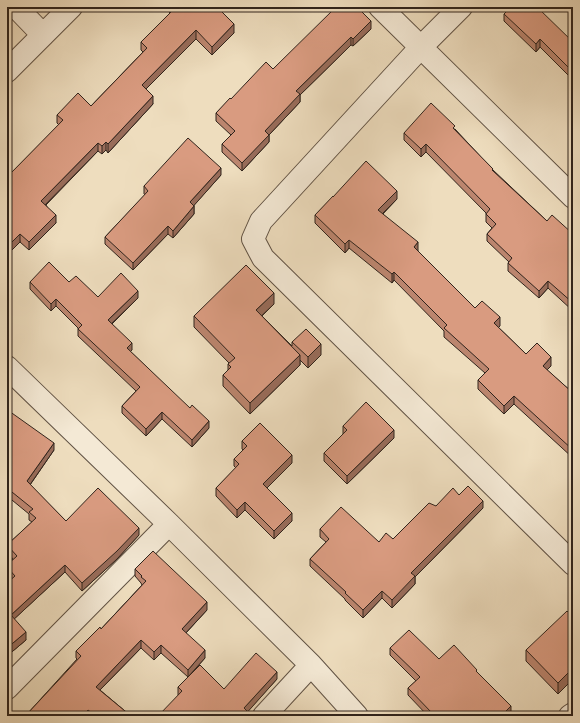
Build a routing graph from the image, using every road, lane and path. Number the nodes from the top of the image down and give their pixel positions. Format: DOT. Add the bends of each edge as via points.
graph roads {
  1 [pos="16,7"];
  2 [pos="72,7"];
  3 [pos="380,7"];
  4 [pos="461,7"];
  5 [pos="43,35"];
  6 [pos="420,48"];
  7 [pos="7,71"];
  8 [pos="573,197"];
  9 [pos="8,371"];
  10 [pos="169,524"];
  11 [pos="573,564"];
  12 [pos="311,666"];
  13 [pos="7,688"];
  14 [pos="573,714"];
  15 [pos="264,716"];
  16 [pos="357,716"];
  17 [pos="570,716"];
  1 -- 5 [label="street"];
  2 -- 5 [label="street"];
  3 -- 6 [label="street"];
  4 -- 6 [label="street"];
  5 -- 7 [label="street"];
  6 -- 8 [label="street"];
  6 -- 11 [label="street" via="261,221 252,239 263,258"];
  9 -- 10 [label="street"];
  10 -- 12 [label="street"];
  10 -- 13 [label="street"];
  12 -- 15 [label="street"];
  12 -- 16 [label="street"];
  14 -- 17 [label="street"];
}
